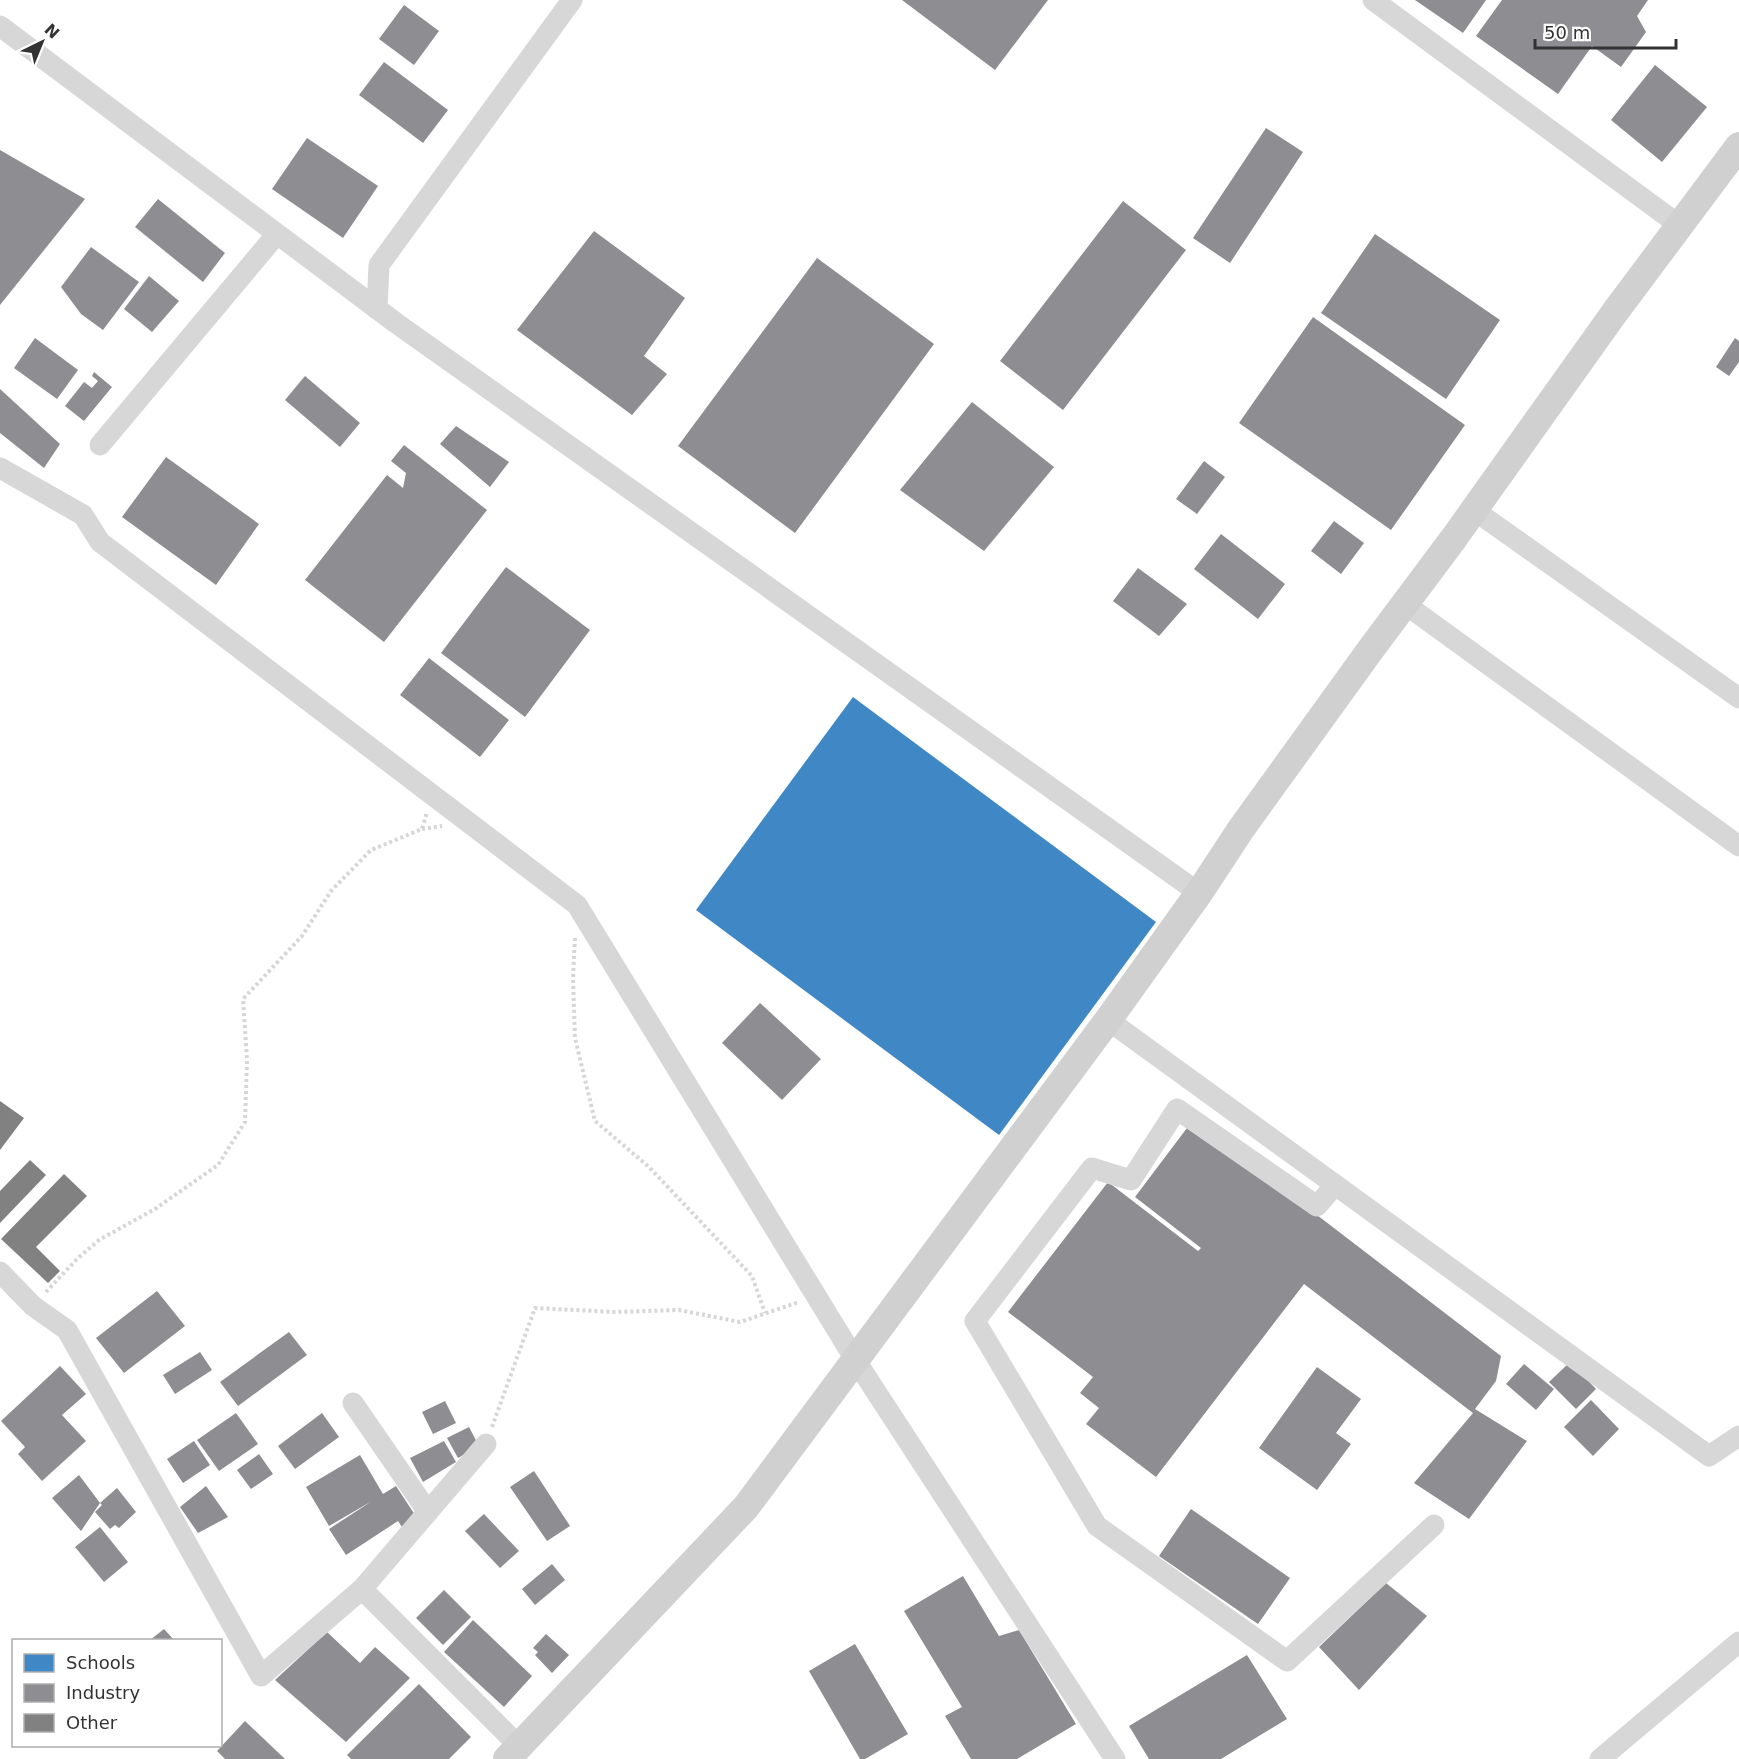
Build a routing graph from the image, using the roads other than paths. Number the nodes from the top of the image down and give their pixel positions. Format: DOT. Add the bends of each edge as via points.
graph roads {
  1 [pos="572,0"];
  2 [pos="1373,0"];
  3 [pos="0,26"];
  4 [pos="1739,146"];
  5 [pos="1679,225"];
  6 [pos="276,235"];
  7 [pos="377,309"];
  8 [pos="100,445"];
  9 [pos="0,468"];
  10 [pos="1474,510"];
  11 [pos="1405,604"];
  12 [pos="1739,698"];
  13 [pos="1739,846"];
  14 [pos="1199,893"];
  15 [pos="1108,1020"];
  16 [pos="1335,1185"];
  17 [pos="0,1272"];
  18 [pos="856,1361"];
  19 [pos="353,1402"];
  20 [pos="1739,1436"];
  21 [pos="486,1444"];
  22 [pos="428,1512"];
  23 [pos="1434,1524"];
  24 [pos="362,1589"];
  25 [pos="1739,1642"];
  26 [pos="513,1753"];
  27 [pos="1115,1759"];
  28 [pos="1600,1759"];
  1 -- 7 [label="street" via="379,265"];
  2 -- 5 [label="street"];
  3 -- 6 [label="street"];
  4 -- 5 [label="main road"];
  5 -- 10 [label="main road"];
  6 -- 7 [label="street"];
  6 -- 8 [label="street"];
  7 -- 14 [label="street"];
  9 -- 18 [label="street" via="83,515 100,542 577,904"];
  10 -- 11 [label="main road"];
  10 -- 12 [label="street"];
  11 -- 13 [label="street"];
  11 -- 14 [label="main road"];
  14 -- 15 [label="main road"];
  15 -- 16 [label="street"];
  15 -- 18 [label="main road"];
  16 -- 20 [label="street" via="1709,1456"];
  16 -- 23 [label="street" via="1317,1206 1177,1109 1131,1180 1092,1168 975,1321 1097,1526 1287,1661"];
  17 -- 24 [label="street" via="33,1306 67,1330 261,1676"];
  18 -- 26 [label="main road" via="746,1507"];
  18 -- 27 [label="street"];
  19 -- 22 [label="street"];
  21 -- 22 [label="street"];
  22 -- 24 [label="street"];
  24 -- 26 [label="street"];
  25 -- 28 [label="street"];
}
